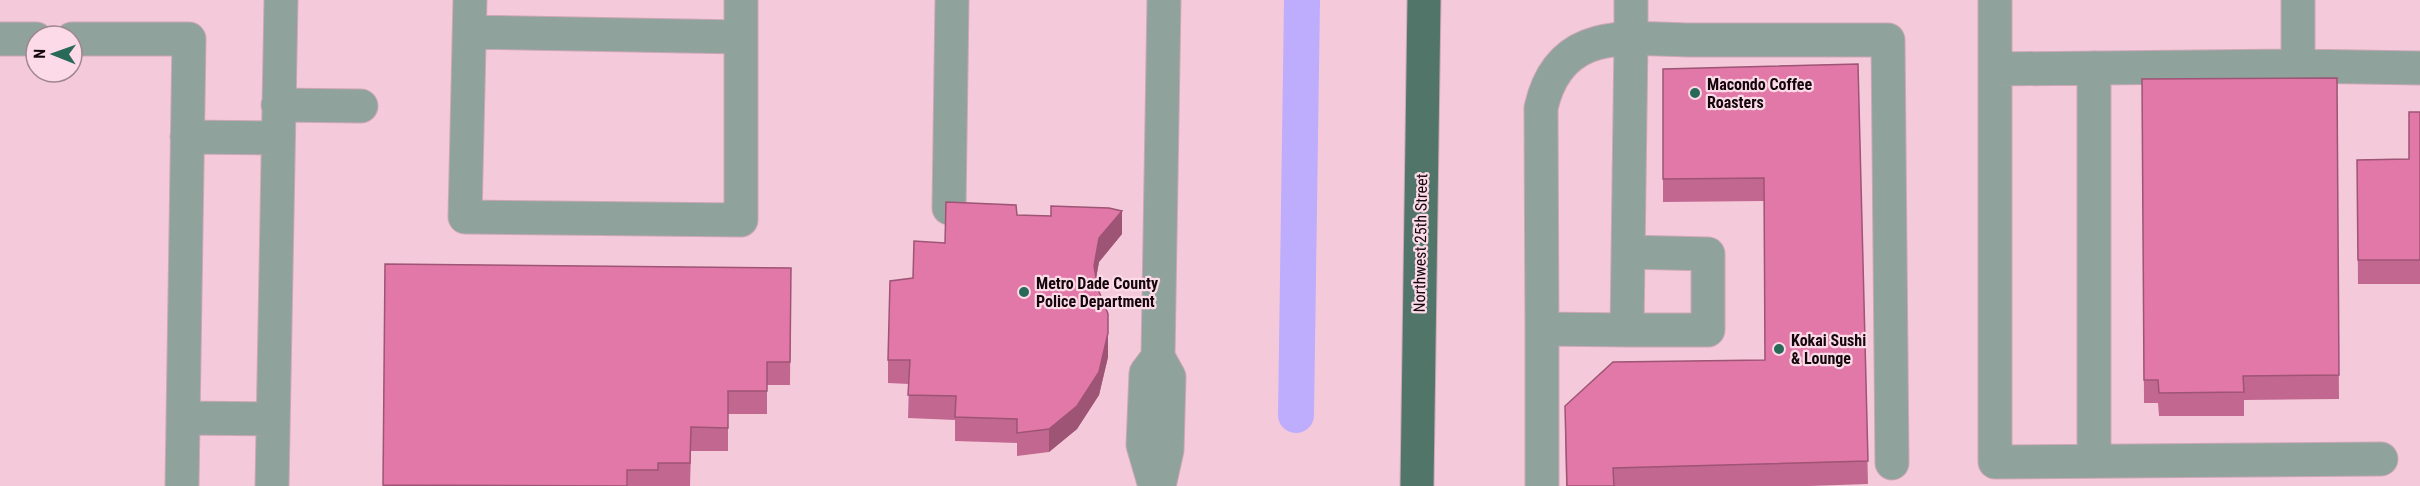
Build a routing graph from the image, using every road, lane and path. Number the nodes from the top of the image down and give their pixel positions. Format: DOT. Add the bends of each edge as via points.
graph roads {
  1 [pos="281,0"];
  2 [pos="470,0"];
  3 [pos="741,0"];
  4 [pos="952,0"];
  5 [pos="1164,0"];
  6 [pos="1424,0"];
  7 [pos="1631,0"];
  8 [pos="1995,0"];
  9 [pos="2298,0"];
  10 [pos="470,32"];
  11 [pos="741,37"];
  12 [pos="0,39"];
  13 [pos="24,39"];
  14 [pos="84,39"];
  15 [pos="1631,40"];
  16 [pos="2298,66"];
  17 [pos="2094,68"];
  18 [pos="2420,68"];
  19 [pos="1995,69"];
  20 [pos="278,105"];
  21 [pos="361,106"];
  22 [pos="187,137"];
  23 [pos="277,138"];
  24 [pos="950,208"];
  25 [pos="1628,252"];
  26 [pos="1542,329"];
  27 [pos="1627,330"];
  28 [pos="183,418"];
  29 [pos="273,419"];
  30 [pos="2381,459"];
  31 [pos="2094,461"];
  32 [pos="1892,463"];
  33 [pos="182,486"];
  34 [pos="272,486"];
  35 [pos="1157,486"];
  36 [pos="1417,486"];
  37 [pos="1542,486"];
  1 -- 20 [label="street"];
  2 -- 10 [label="street"];
  3 -- 11 [label="street"];
  4 -- 24 [label="street"];
  5 -- 35 [label="street" via="1158,357 1169,377 1167,450"];
  6 -- 36 [label="main road, Northwest 25th Street"];
  7 -- 15 [label="street"];
  8 -- 19 [label="street"];
  9 -- 16 [label="street"];
  10 -- 11 [label="street"];
  10 -- 11 [label="street" via="465,218 741,220"];
  12 -- 13 [label="street"];
  14 -- 22 [label="street" via="189,39"];
  15 -- 25 [label="street"];
  15 -- 26 [label="street" via="1588,46 1570,56 1555,70 1545,88 1541,108"];
  15 -- 32 [label="street" via="1888,40"];
  16 -- 17 [label="street"];
  16 -- 18 [label="street"];
  17 -- 19 [label="street"];
  17 -- 31 [label="street"];
  19 -- 31 [label="street" via="1995,462"];
  20 -- 21 [label="street"];
  20 -- 23 [label="street"];
  22 -- 23 [label="street"];
  22 -- 28 [label="street"];
  23 -- 29 [label="street"];
  25 -- 27 [label="street"];
  25 -- 27 [label="street" via="1708,254 1708,330"];
  26 -- 27 [label="street"];
  26 -- 37 [label="street"];
  28 -- 29 [label="street"];
  28 -- 33 [label="street"];
  29 -- 34 [label="street"];
  30 -- 31 [label="street"];
}
